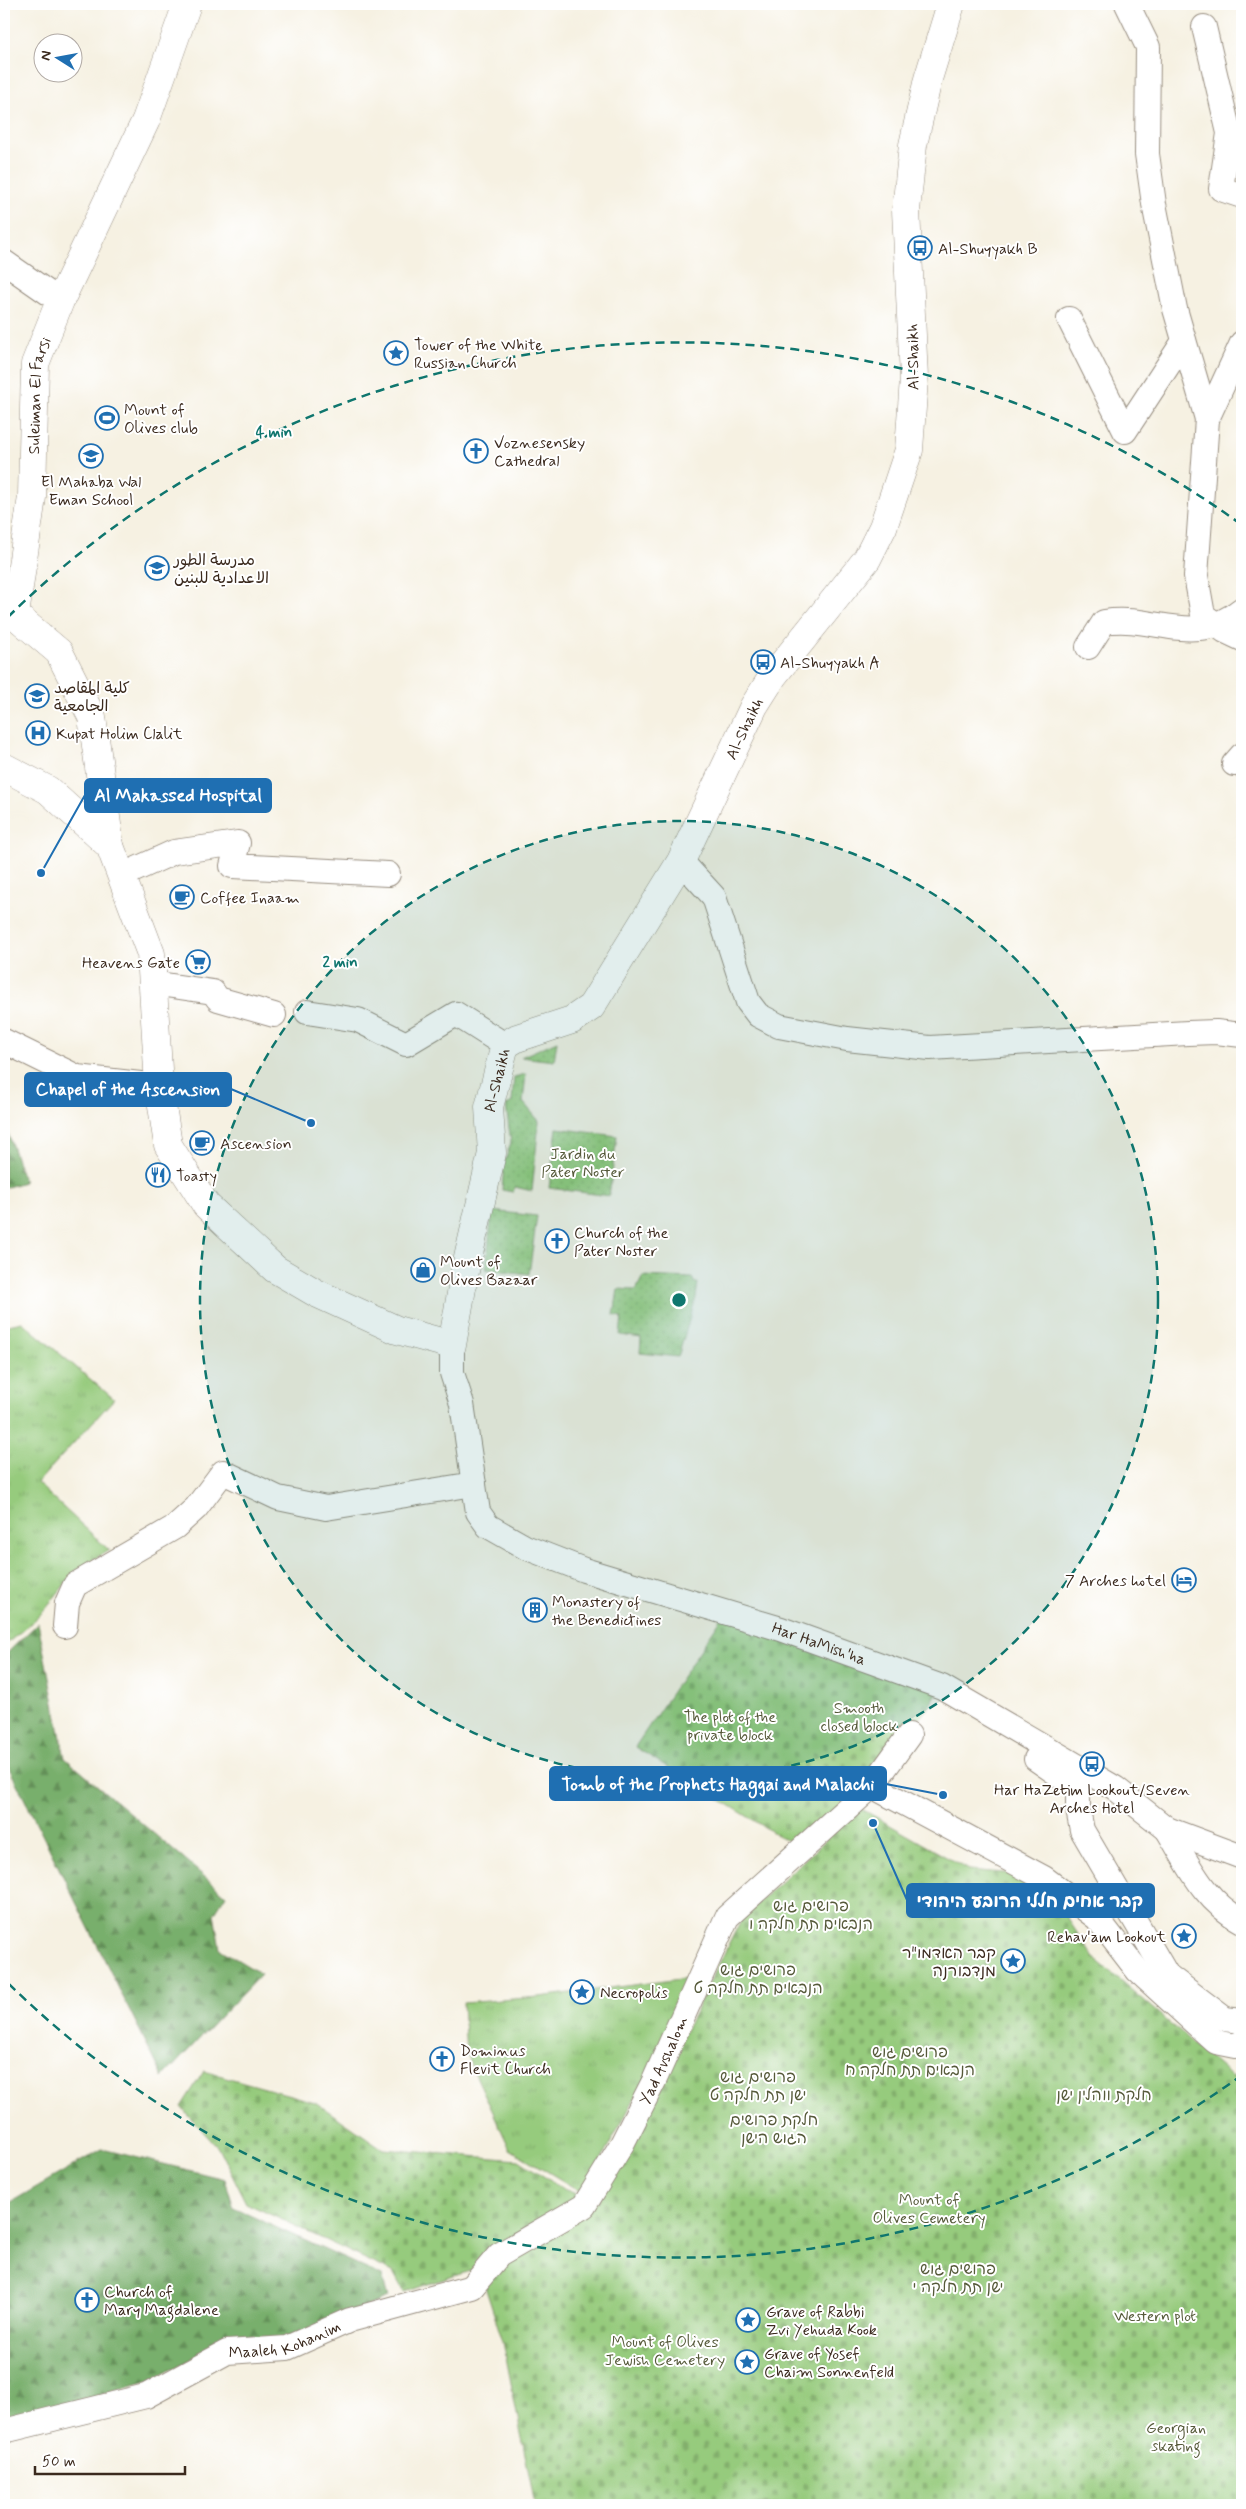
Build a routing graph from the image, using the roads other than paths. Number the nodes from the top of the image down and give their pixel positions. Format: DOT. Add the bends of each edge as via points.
graph roads {
  1 [pos="186,4"];
  2 [pos="951,4"];
  3 [pos="1127,4"];
  4 [pos="1204,28"];
  5 [pos="1242,196"];
  6 [pos="4,262"];
  7 [pos="60,301"];
  8 [pos="1069,319"];
  9 [pos="1184,341"];
  10 [pos="1242,343"];
  11 [pos="1207,418"];
  12 [pos="1242,609"];
  13 [pos="1218,626"];
  14 [pos="1242,639"];
  15 [pos="1088,646"];
  16 [pos="4,767"];
  17 [pos="110,846"];
  18 [pos="681,861"];
  19 [pos="388,874"];
  20 [pos="121,876"];
  21 [pos="152,983"];
  22 [pos="306,1012"];
  23 [pos="274,1015"];
  24 [pos="1242,1035"];
  25 [pos="8,1039"];
  26 [pos="505,1045"];
  27 [pos="159,1086"];
  28 [pos="452,1345"];
  29 [pos="474,1484"];
  30 [pos="65,1626"];
  31 [pos="942,1687"];
  32 [pos="909,1735"];
  33 [pos="872,1786"];
  34 [pos="1167,1829"];
  35 [pos="1242,1857"];
  36 [pos="1242,1921"];
  37 [pos="1242,2021"];
  38 [pos="1242,2042"];
  39 [pos="499,2255"];
  40 [pos="4,2431"];
  1 -- 7 [label="street, Suleiman El Farsi" via="146,120"];
  2 -- 18 [label="street, Al-Shaikh" via="928,79 913,145 906,210 914,378 909,450 867,558 754,706"];
  3 -- 9 [label="street" via="1148,47 1147,154 1154,204"];
  4 -- 5 [label="street" via="1229,133 1221,189"];
  6 -- 7 [label="street"];
  7 -- 17 [label="street, Suleiman El Farsi" via="35,364 32,497 15,615 59,652 92,717"];
  8 -- 9 [label="street" via="1125,431"];
  9 -- 11 [label="street"];
  10 -- 11 [label="street"];
  11 -- 13 [label="street" via="1196,576 1203,615"];
  12 -- 13 [label="street"];
  13 -- 14 [label="street"];
  13 -- 15 [label="street" via="1184,629 1118,620 1104,622"];
  16 -- 17 [label="street" via="48,790"];
  17 -- 20 [label="street"];
  18 -- 24 [label="street" via="714,897 748,1002 758,1015 779,1026 847,1040 930,1048 1188,1033"];
  18 -- 26 [label="street, Al-Shaikh" via="591,1007 572,1020"];
  19 -- 20 [label="street" via="232,866 241,842 174,852"];
  20 -- 21 [label="street" via="151,954"];
  21 -- 23 [label="street" via="213,992 218,1000"];
  21 -- 27 [label="street"];
  22 -- 26 [label="street" via="358,1020 406,1044 456,1014"];
  25 -- 27 [label="street" via="77,1077"];
  26 -- 28 [label="street, Al-Shaikh" via="489,1107 492,1152"];
  27 -- 28 [label="street" via="168,1145 206,1205 274,1269 316,1294 396,1330"];
  28 -- 29 [label="street, Har HaMish'ha" via="452,1373 462,1404"];
  29 -- 30 [label="street" via="326,1508 278,1498 223,1472 196,1508 175,1527 75,1585 67,1603"];
  29 -- 31 [label="street, Har HaMish'ha" via="478,1512 488,1526 526,1547 584,1570 781,1629"];
  31 -- 34 [label="street, Har HaMish'ha" via="1115,1788"];
  31 -- 37 [label="street" via="965,1710 1078,1788 1082,1830 1167,1975 1225,2019"];
  32 -- 33 [label="street, Yad Avshalom"];
  33 -- 38 [label="street" via="1044,1878 1097,1918 1138,1971 1216,2042 1236,2046"];
  33 -- 39 [label="street, Yad Avshalom" via="727,1918 654,2081 622,2144 584,2206"];
  34 -- 35 [label="street, Har HaMish'ha"];
  34 -- 36 [label="street, Har HaMish'ha" via="1213,1900"];
  39 -- 40 [label="street, Maaleh Kohanim" via="472,2287 350,2320 287,2348 227,2352 146,2396"];
}
